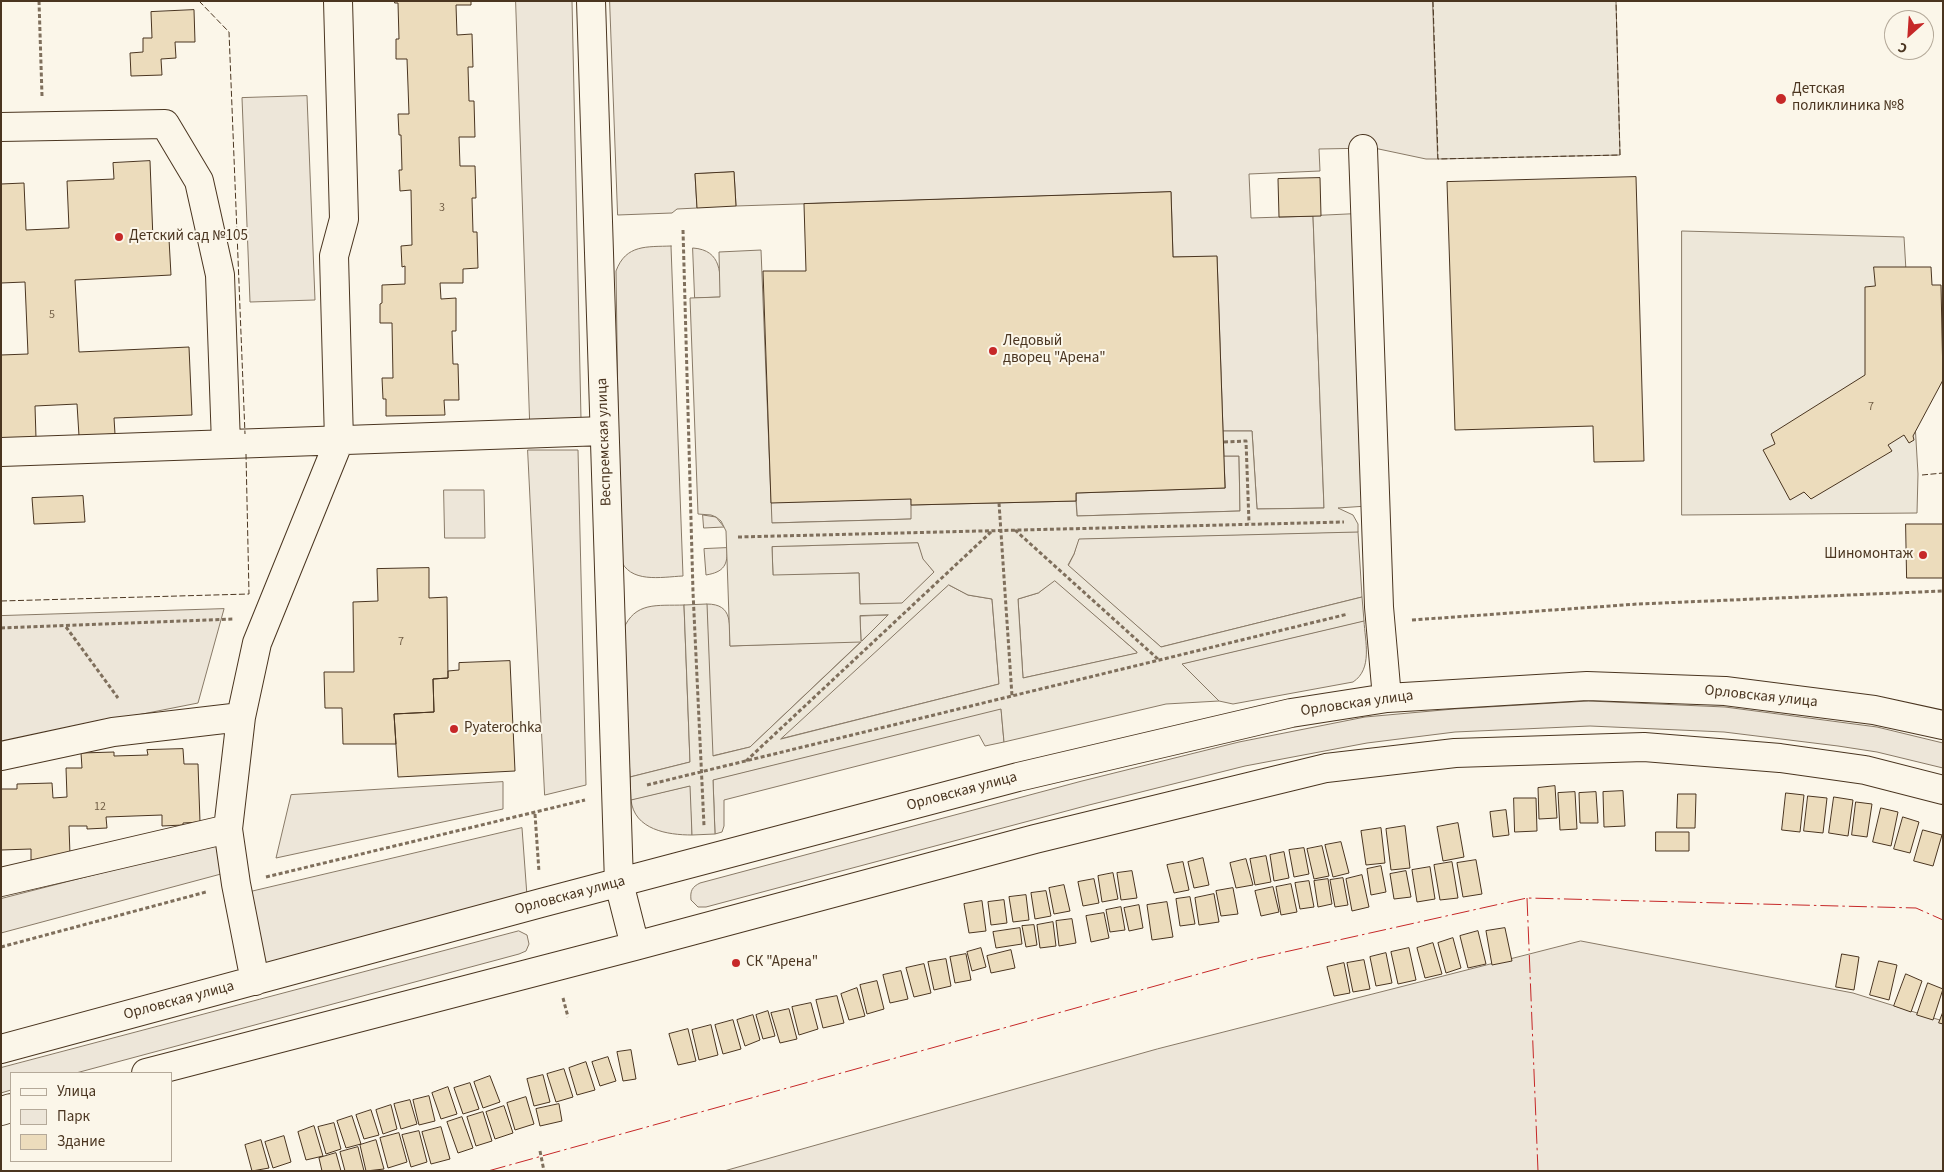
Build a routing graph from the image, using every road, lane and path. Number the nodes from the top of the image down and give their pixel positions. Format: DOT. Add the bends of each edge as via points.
graph roads {
  1 [pos="39,1"];
  2 [pos="338,1"];
  3 [pos="591,1"];
  4 [pos="43,126"];
  5 [pos="1,127"];
  6 [pos="1363,149"];
  7 [pos="683,230"];
  8 [pos="604,431"];
  9 [pos="339,441"];
  10 [pos="1224,442"];
  11 [pos="226,444"];
  12 [pos="1,452"];
  13 [pos="999,503"];
  14 [pos="1377,521"];
  15 [pos="1249,523"];
  16 [pos="1000,530"];
  17 [pos="1014,530"];
  18 [pos="993,531"];
  19 [pos="738,537"];
  20 [pos="1943,591"];
  21 [pos="1379,607"];
  22 [pos="268,617"];
  23 [pos="66,626"];
  24 [pos="1,628"];
  25 [pos="1159,661"];
  26 [pos="1012,696"];
  27 [pos="1387,698"];
  28 [pos="241,717"];
  29 [pos="1943,725"];
  30 [pos="141,729"];
  31 [pos="1,756"];
  32 [pos="746,761"];
  33 [pos="702,772"];
  34 [pos="1943,790"];
  35 [pos="616,792"];
  36 [pos="228,829"];
  37 [pos="704,834"];
  38 [pos="1,882"];
  39 [pos="619,883"];
  40 [pos="236,884"];
  41 [pos="635,946"];
  42 [pos="1,947"];
  43 [pos="255,981"];
  44 [pos="1,1049"];
  45 [pos="150,1072"];
  46 [pos="540,1151"];
  47 [pos="544,1171"];
  1 -- 4 [label="path"];
  2 -- 9 [label="street" via="344,219 334,256"];
  3 -- 8 [label="street, Веспремская улица"];
  4 -- 5 [label="street"];
  4 -- 11 [label="street" via="164,124 199,181 220,276"];
  6 -- 14 [label="street"];
  7 -- 33 [label="path" via="693,592"];
  8 -- 9 [label="street"];
  8 -- 35 [label="street, Веспремская улица"];
  9 -- 11 [label="street"];
  9 -- 22 [label="street"];
  10 -- 15 [label="path" via="1246,442"];
  11 -- 12 [label="street"];
  13 -- 16 [label="path"];
  14 -- 15 [label="path"];
  14 -- 21 [label="street"];
  15 -- 17 [label="path"];
  16 -- 17 [label="path"];
  16 -- 18 [label="path"];
  16 -- 26 [label="path"];
  17 -- 25 [label="path"];
  18 -- 19 [label="path"];
  18 -- 32 [label="path"];
  20 -- 21 [label="path" via="1638,604 1401,621"];
  21 -- 25 [label="path"];
  21 -- 27 [label="street"];
  22 -- 23 [label="path"];
  22 -- 28 [label="street" via="257,643"];
  23 -- 24 [label="path"];
  23 -- 30 [label="path"];
  25 -- 26 [label="path"];
  26 -- 32 [label="path"];
  27 -- 29 [label="street, Орловская улица" via="1587,686 1725,692 1874,710"];
  27 -- 39 [label="street, Орловская улица" via="1291,713 1018,778"];
  28 -- 30 [label="street"];
  28 -- 36 [label="street"];
  30 -- 31 [label="street"];
  32 -- 33 [label="path"];
  33 -- 35 [label="path"];
  33 -- 37 [label="path"];
  34 -- 41 [label="street" via="1865,770 1780,758 1644,747 1455,753 1326,768 1035,839"];
  35 -- 39 [label="street, Веспремская улица"];
  35 -- 40 [label="path"];
  36 -- 38 [label="street"];
  36 -- 40 [label="street"];
  39 -- 41 [label="street, Веспремская улица"];
  39 -- 43 [label="street, Орловская улица"];
  40 -- 42 [label="path"];
  40 -- 43 [label="street"];
  41 -- 45 [label="street"];
  43 -- 44 [label="street, Орловская улица"];
  46 -- 47 [label="path"];
}
